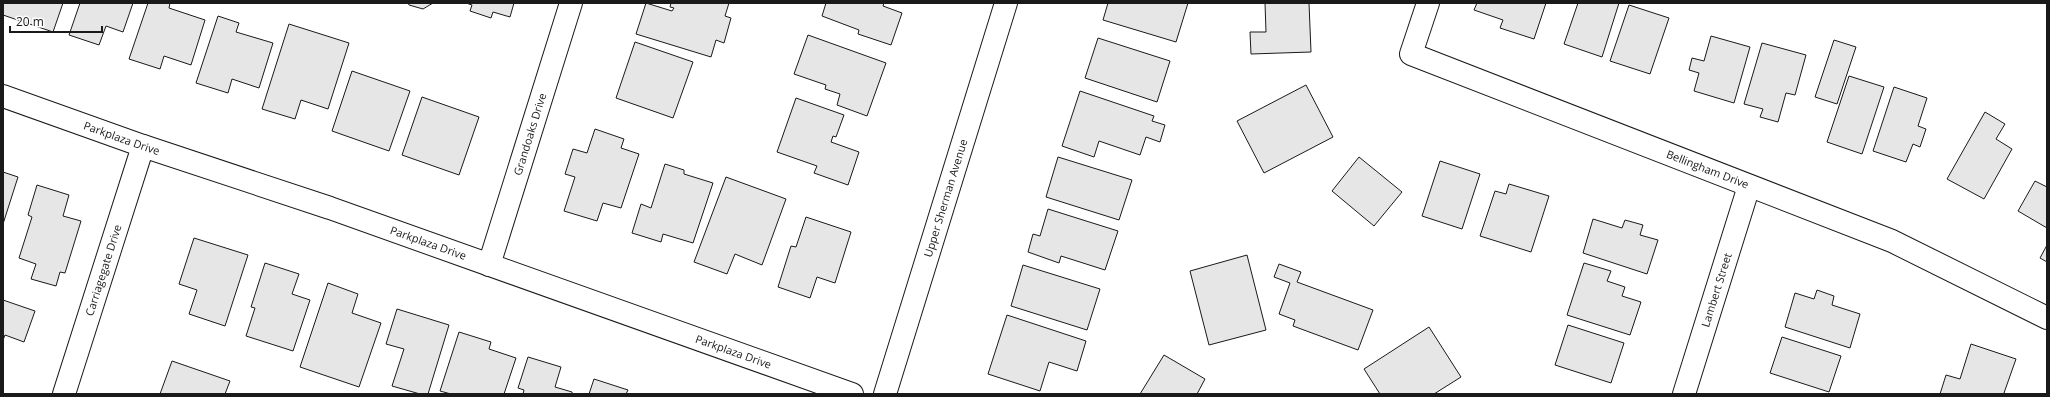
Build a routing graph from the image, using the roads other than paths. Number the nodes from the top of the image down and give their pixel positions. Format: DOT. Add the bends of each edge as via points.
graph roads {
  1 [pos="571,3"];
  2 [pos="1006,3"];
  3 [pos="1428,3"];
  4 [pos="3,96"];
  5 [pos="143,146"];
  6 [pos="1748,186"];
  7 [pos="490,265"];
  8 [pos="2047,318"];
  9 [pos="64,394"];
  10 [pos="852,394"];
  11 [pos="886,394"];
  12 [pos="1684,394"];
  1 -- 7 [label="street, Grandoaks Drive"];
  2 -- 11 [label="street, Upper Sherman Avenue"];
  3 -- 6 [label="street, Bellingham Drive" via="1411,54"];
  4 -- 5 [label="street, Parkplaza Drive"];
  5 -- 7 [label="street, Parkplaza Drive" via="330,208"];
  5 -- 9 [label="street, Carriagegate Drive"];
  6 -- 8 [label="street, Bellingham Drive" via="1892,241"];
  6 -- 12 [label="street, Lambert Street"];
  7 -- 10 [label="street, Parkplaza Drive"];
}
